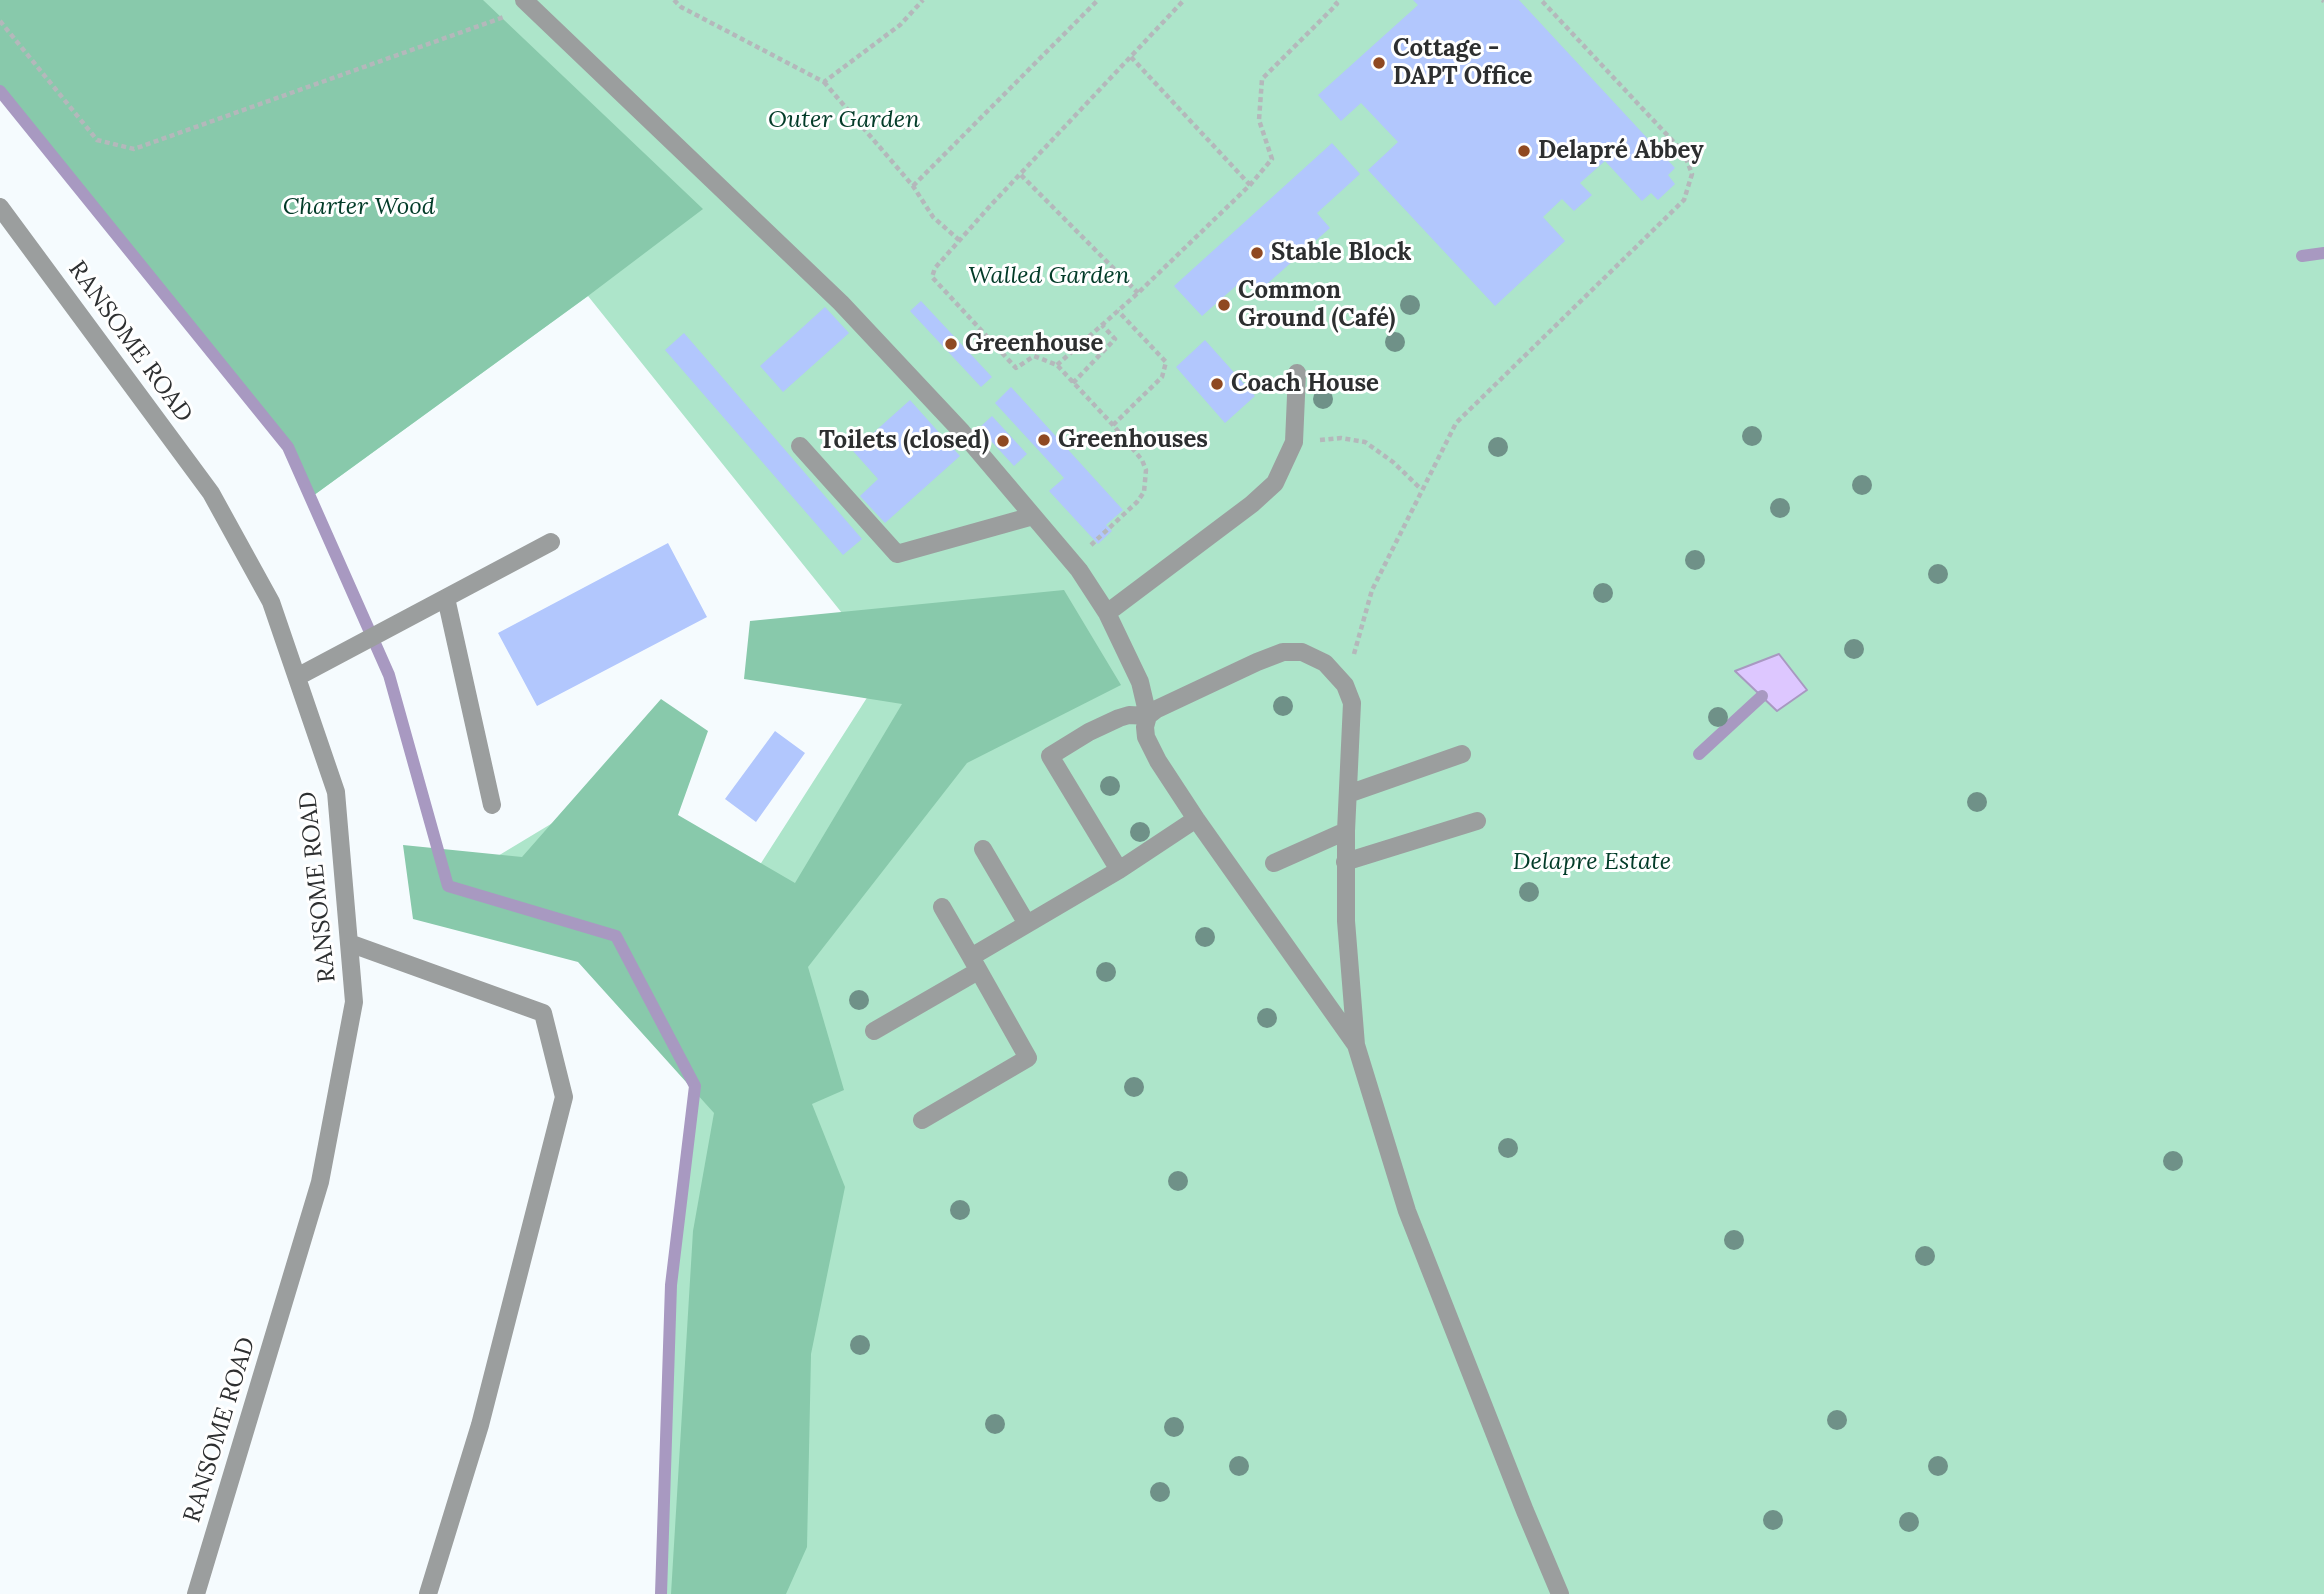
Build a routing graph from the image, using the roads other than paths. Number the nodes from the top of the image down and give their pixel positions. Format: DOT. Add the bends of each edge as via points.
graph roads {
  1 [pos="527,4"];
  2 [pos="0,207"];
  3 [pos="1297,373"];
  4 [pos="800,446"];
  5 [pos="1033,516"];
  6 [pos="551,542"];
  7 [pos="446,598"];
  8 [pos="1107,613"];
  9 [pos="297,677"];
  10 [pos="1148,716"];
  11 [pos="1462,754"];
  12 [pos="1348,793"];
  13 [pos="492,805"];
  14 [pos="1196,819"];
  15 [pos="1477,821"];
  16 [pos="1346,831"];
  17 [pos="983,849"];
  18 [pos="1274,863"];
  19 [pos="1345,863"];
  20 [pos="1118,870"];
  21 [pos="942,907"];
  22 [pos="1027,925"];
  23 [pos="349,943"];
  24 [pos="975,964"];
  25 [pos="874,1031"];
  26 [pos="1356,1045"];
  27 [pos="922,1120"];
  28 [pos="196,1594"];
  29 [pos="428,1594"];
  30 [pos="1560,1594"];
  1 -- 5 [label="street" via="841,303"];
  2 -- 9 [label="street, RANSOME ROAD" via="211,493 271,602"];
  3 -- 8 [label="street" via="1294,442 1275,483"];
  4 -- 5 [label="street" via="897,554"];
  5 -- 8 [label="street" via="1072,561"];
  6 -- 7 [label="street"];
  7 -- 9 [label="street"];
  7 -- 13 [label="street"];
  8 -- 10 [label="street" via="1140,682"];
  9 -- 23 [label="street, RANSOME ROAD" via="336,792"];
  10 -- 12 [label="street" via="1258,662 1283,652 1302,652 1325,663 1345,685 1352,704"];
  10 -- 14 [label="street" via="1146,737"];
  10 -- 20 [label="street" via="1129,715 1050,756"];
  11 -- 12 [label="street"];
  12 -- 16 [label="street"];
  14 -- 20 [label="street"];
  14 -- 26 [label="street"];
  15 -- 19 [label="street"];
  16 -- 18 [label="street"];
  16 -- 19 [label="street"];
  17 -- 22 [label="street"];
  19 -- 26 [label="street"];
  20 -- 22 [label="street"];
  21 -- 24 [label="street"];
  22 -- 24 [label="street"];
  23 -- 28 [label="street, RANSOME ROAD" via="354,1002 320,1182"];
  23 -- 29 [label="street" via="543,1013 564,1097 480,1425"];
  24 -- 25 [label="street"];
  24 -- 27 [label="street" via="1028,1058"];
  26 -- 30 [label="street" via="1407,1211"];
}
